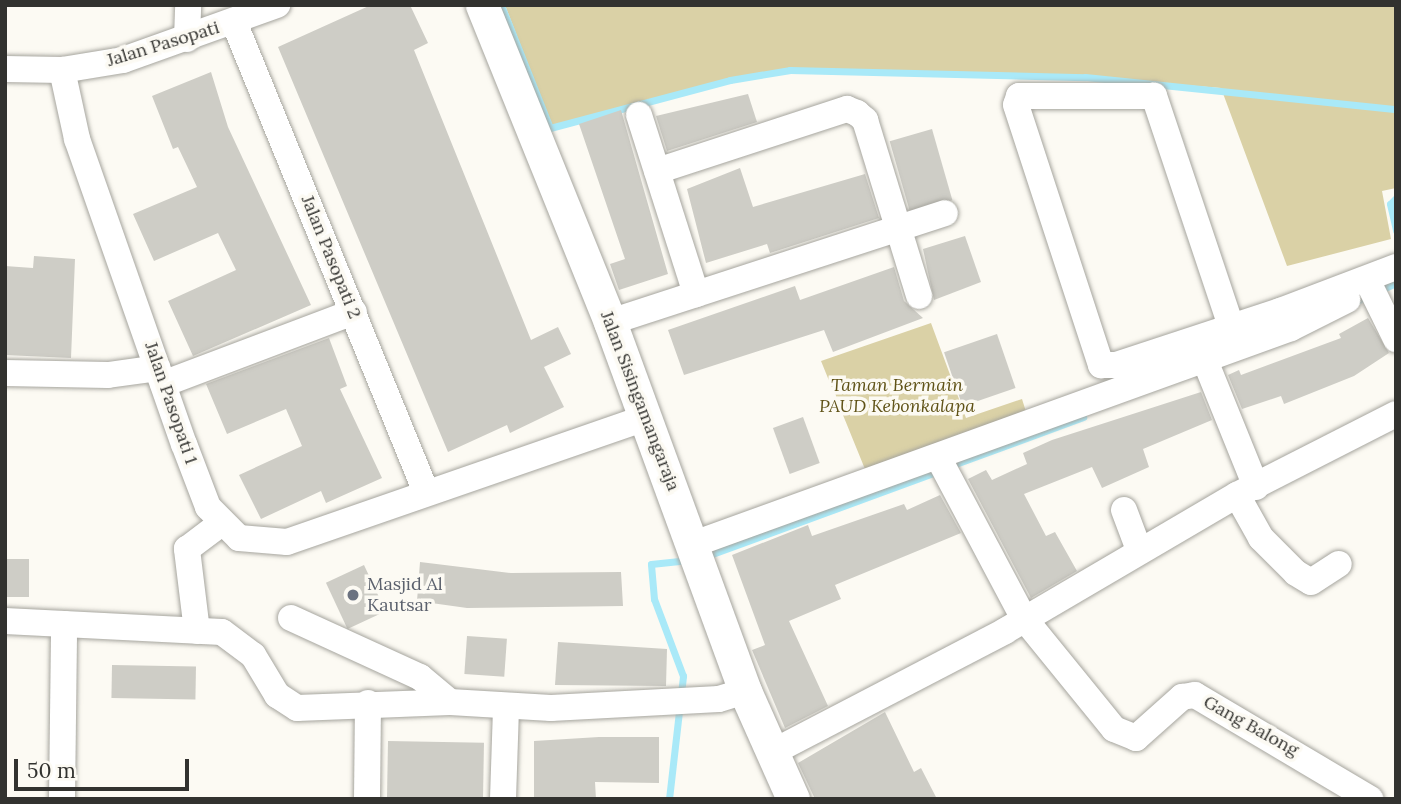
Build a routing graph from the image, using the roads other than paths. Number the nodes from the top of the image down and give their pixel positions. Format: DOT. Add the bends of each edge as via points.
graph roads {
  1 [pos="188,5"];
  2 [pos="276,5"];
  3 [pos="482,5"];
  4 [pos="234,22"];
  5 [pos="187,39"];
  6 [pos="5,69"];
  7 [pos="62,70"];
  8 [pos="639,115"];
  9 [pos="657,171"];
  10 [pos="945,213"];
  11 [pos="897,229"];
  12 [pos="1396,267"];
  13 [pos="1396,276"];
  14 [pos="1371,289"];
  15 [pos="696,293"];
  16 [pos="919,296"];
  17 [pos="354,312"];
  18 [pos="610,323"];
  19 [pos="1231,326"];
  20 [pos="1396,339"];
  21 [pos="1204,358"];
  22 [pos="5,373"];
  23 [pos="161,376"];
  24 [pos="646,418"];
  25 [pos="1392,423"];
  26 [pos="938,457"];
  27 [pos="1247,491"];
  28 [pos="426,492"];
  29 [pos="1125,510"];
  30 [pos="220,524"];
  31 [pos="1139,550"];
  32 [pos="698,556"];
  33 [pos="1339,564"];
  34 [pos="1023,617"];
  35 [pos="291,618"];
  36 [pos="5,621"];
  37 [pos="64,624"];
  38 [pos="198,631"];
  39 [pos="732,695"];
  40 [pos="450,702"];
  41 [pos="368,703"];
  42 [pos="506,708"];
  43 [pos="771,752"];
  44 [pos="62,799"];
  45 [pos="367,799"];
  46 [pos="503,799"];
  47 [pos="793,799"];
  48 [pos="1370,799"];
  1 -- 5 [label="street"];
  2 -- 4 [label="street, Jalan Pasopati"];
  3 -- 18 [label="main road, Jalan Sisingamangaraja"];
  4 -- 5 [label="street, Jalan Pasopati"];
  4 -- 17 [label="street, Jalan Pasopati 2"];
  5 -- 7 [label="street, Jalan Pasopati" via="123,60"];
  6 -- 7 [label="street, Jalan Pasopati"];
  7 -- 23 [label="street, Jalan Pasopati 1" via="77,139"];
  8 -- 9 [label="street"];
  9 -- 11 [label="street" via="847,109 865,120"];
  9 -- 15 [label="street"];
  10 -- 11 [label="street"];
  11 -- 15 [label="street"];
  11 -- 16 [label="street"];
  12 -- 19 [label="street"];
  13 -- 14 [label="street"];
  14 -- 20 [label="street"];
  14 -- 21 [label="street" via="1291,328"];
  15 -- 18 [label="street"];
  17 -- 23 [label="street"];
  17 -- 28 [label="street, Jalan Pasopati 2"];
  18 -- 24 [label="main road, Jalan Sisingamangaraja"];
  19 -- 19 [label="street" via="1116,365 1101,365 1016,105 1019,96 1154,96"];
  21 -- 26 [label="street"];
  21 -- 27 [label="street"];
  22 -- 23 [label="street"];
  23 -- 30 [label="street, Jalan Pasopati 1" via="208,507"];
  24 -- 28 [label="street"];
  24 -- 32 [label="main road, Jalan Sisingamangaraja"];
  25 -- 27 [label="street"];
  26 -- 32 [label="street"];
  26 -- 34 [label="street"];
  27 -- 31 [label="street"];
  27 -- 33 [label="street" via="1261,538 1296,573 1311,582"];
  28 -- 30 [label="street" via="286,542 239,538"];
  29 -- 31 [label="street"];
  30 -- 38 [label="street" via="187,549"];
  31 -- 34 [label="street"];
  32 -- 39 [label="main road, Jalan Sisingamangaraja"];
  34 -- 43 [label="street"];
  34 -- 48 [label="street, Gang Balong" via="1124,735 1136,738 1182,696 1195,695"];
  35 -- 40 [label="street" via="420,677"];
  36 -- 37 [label="street"];
  37 -- 38 [label="street"];
  37 -- 44 [label="street"];
  38 -- 41 [label="street" via="222,632 245,646 287,704 297,708"];
  39 -- 42 [label="street" via="669,703"];
  39 -- 43 [label="main road, Jalan Sisingamangaraja"];
  40 -- 41 [label="street"];
  40 -- 42 [label="street"];
  41 -- 45 [label="street"];
  42 -- 46 [label="street"];
  43 -- 47 [label="main road, Jalan Sisingamangaraja"];
}
